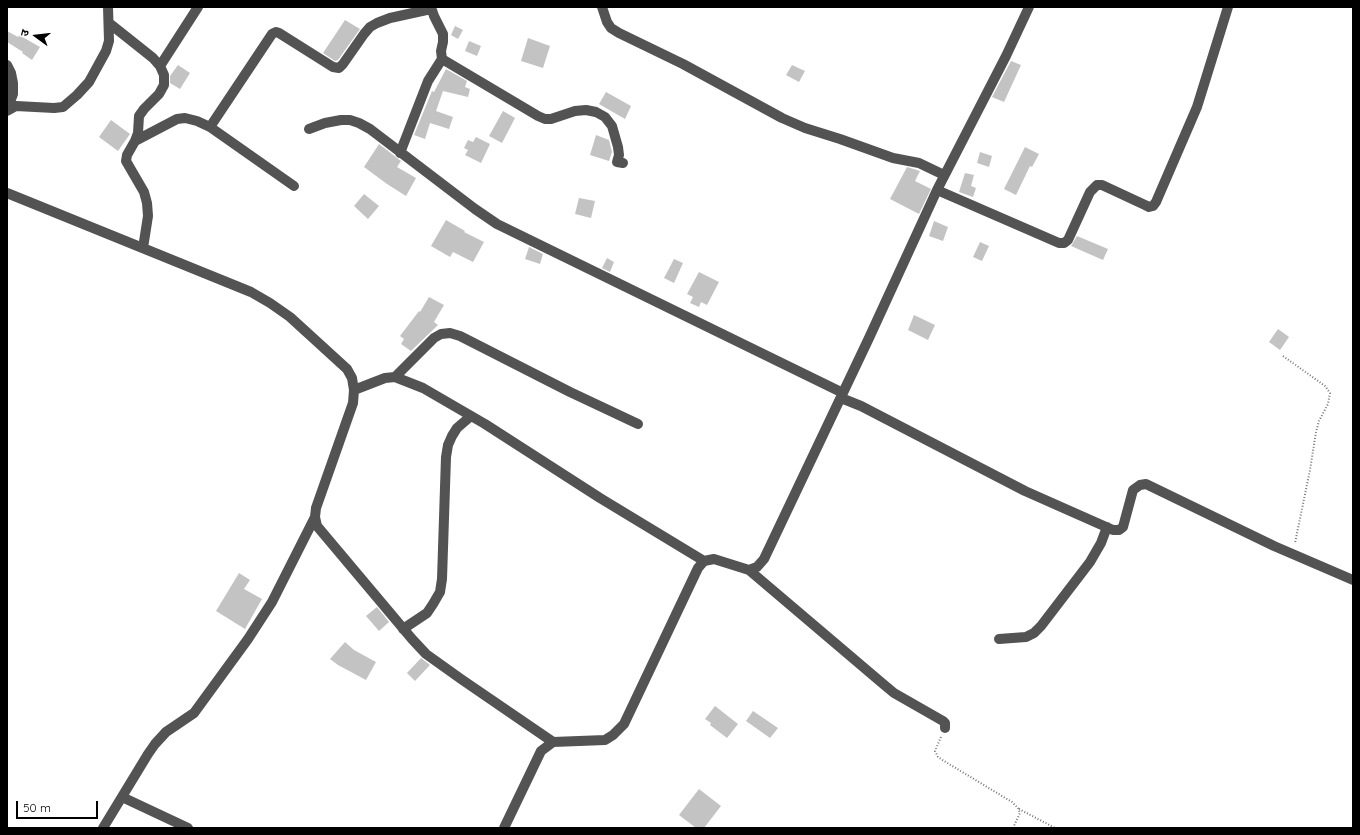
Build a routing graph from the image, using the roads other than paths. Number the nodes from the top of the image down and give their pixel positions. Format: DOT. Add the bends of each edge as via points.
graph roads {
  1 [pos="108,7"];
  2 [pos="198,7"];
  3 [pos="602,7"];
  4 [pos="1028,7"];
  5 [pos="1228,7"];
  6 [pos="431,8"];
  7 [pos="109,23"];
  8 [pos="442,59"];
  9 [pos="7,65"];
  10 [pos="160,66"];
  11 [pos="7,110"];
  12 [pos="210,127"];
  13 [pos="309,129"];
  14 [pos="135,141"];
  15 [pos="400,153"];
  16 [pos="623,164"];
  17 [pos="944,175"];
  18 [pos="294,186"];
  19 [pos="937,190"];
  20 [pos="7,193"];
  21 [pos="142,248"];
  22 [pos="395,377"];
  23 [pos="354,390"];
  24 [pos="842,395"];
  25 [pos="471,416"];
  26 [pos="638,424"];
  27 [pos="315,517"];
  28 [pos="1107,527"];
  29 [pos="704,561"];
  30 [pos="749,570"];
  31 [pos="1353,580"];
  32 [pos="403,629"];
  33 [pos="999,639"];
  34 [pos="945,728"];
  35 [pos="553,742"];
  36 [pos="122,797"];
  37 [pos="103,828"];
  38 [pos="188,828"];
  39 [pos="504,828"];
  1 -- 7 [label="street"];
  2 -- 10 [label="street"];
  3 -- 17 [label="street" via="607,22 619,33 683,64 782,118 893,158 919,163"];
  4 -- 17 [label="street" via="1006,56"];
  5 -- 19 [label="street" via="1197,106 1153,206 1097,185 1090,192 1068,240 1060,243"];
  6 -- 8 [label="street" via="443,34"];
  6 -- 12 [label="street" via="390,18 370,27 339,68 333,67 279,33 272,34"];
  7 -- 10 [label="street"];
  7 -- 11 [label="street" via="109,41 101,62 89,82 71,101 63,107 20,105"];
  8 -- 15 [label="street" via="428,81"];
  8 -- 16 [label="street" via="545,119 586,110 605,117 612,126 618,147 617,162"];
  9 -- 11 [label="street" via="11,73 13,94"];
  10 -- 14 [label="street" via="164,85 139,116"];
  12 -- 14 [label="street" via="191,119 177,119"];
  12 -- 18 [label="street"];
  13 -- 15 [label="street" via="350,120 370,129"];
  14 -- 21 [label="street" via="126,161 144,192 147,203 148,216"];
  15 -- 24 [label="street" via="497,224"];
  17 -- 19 [label="street"];
  19 -- 24 [label="street"];
  20 -- 21 [label="street"];
  21 -- 23 [label="street" via="251,292 270,303 290,317 348,369"];
  22 -- 23 [label="street" via="385,378"];
  22 -- 25 [label="street" via="423,388"];
  22 -- 26 [label="street" via="434,338 450,333"];
  23 -- 27 [label="street" via="353,403"];
  24 -- 28 [label="street" via="1045,500"];
  24 -- 30 [label="street" via="764,559 757,567"];
  25 -- 29 [label="street"];
  25 -- 32 [label="street" via="457,428 448,445 440,592 427,613"];
  27 -- 32 [label="street" via="317,526"];
  27 -- 36 [label="street" via="272,602 248,639 194,713 166,732 155,744"];
  28 -- 31 [label="street" via="1119,530 1123,527 1134,490 1146,484 1292,554"];
  28 -- 33 [label="street" via="1090,562 1041,626 1026,637"];
  29 -- 30 [label="street" via="714,559"];
  29 -- 35 [label="street" via="698,568 624,724 605,740"];
  30 -- 34 [label="street" via="882,683 945,723"];
  32 -- 35 [label="street" via="426,654 443,667"];
  35 -- 39 [label="street" via="541,751"];
  36 -- 37 [label="street"];
  36 -- 38 [label="street"];
}
